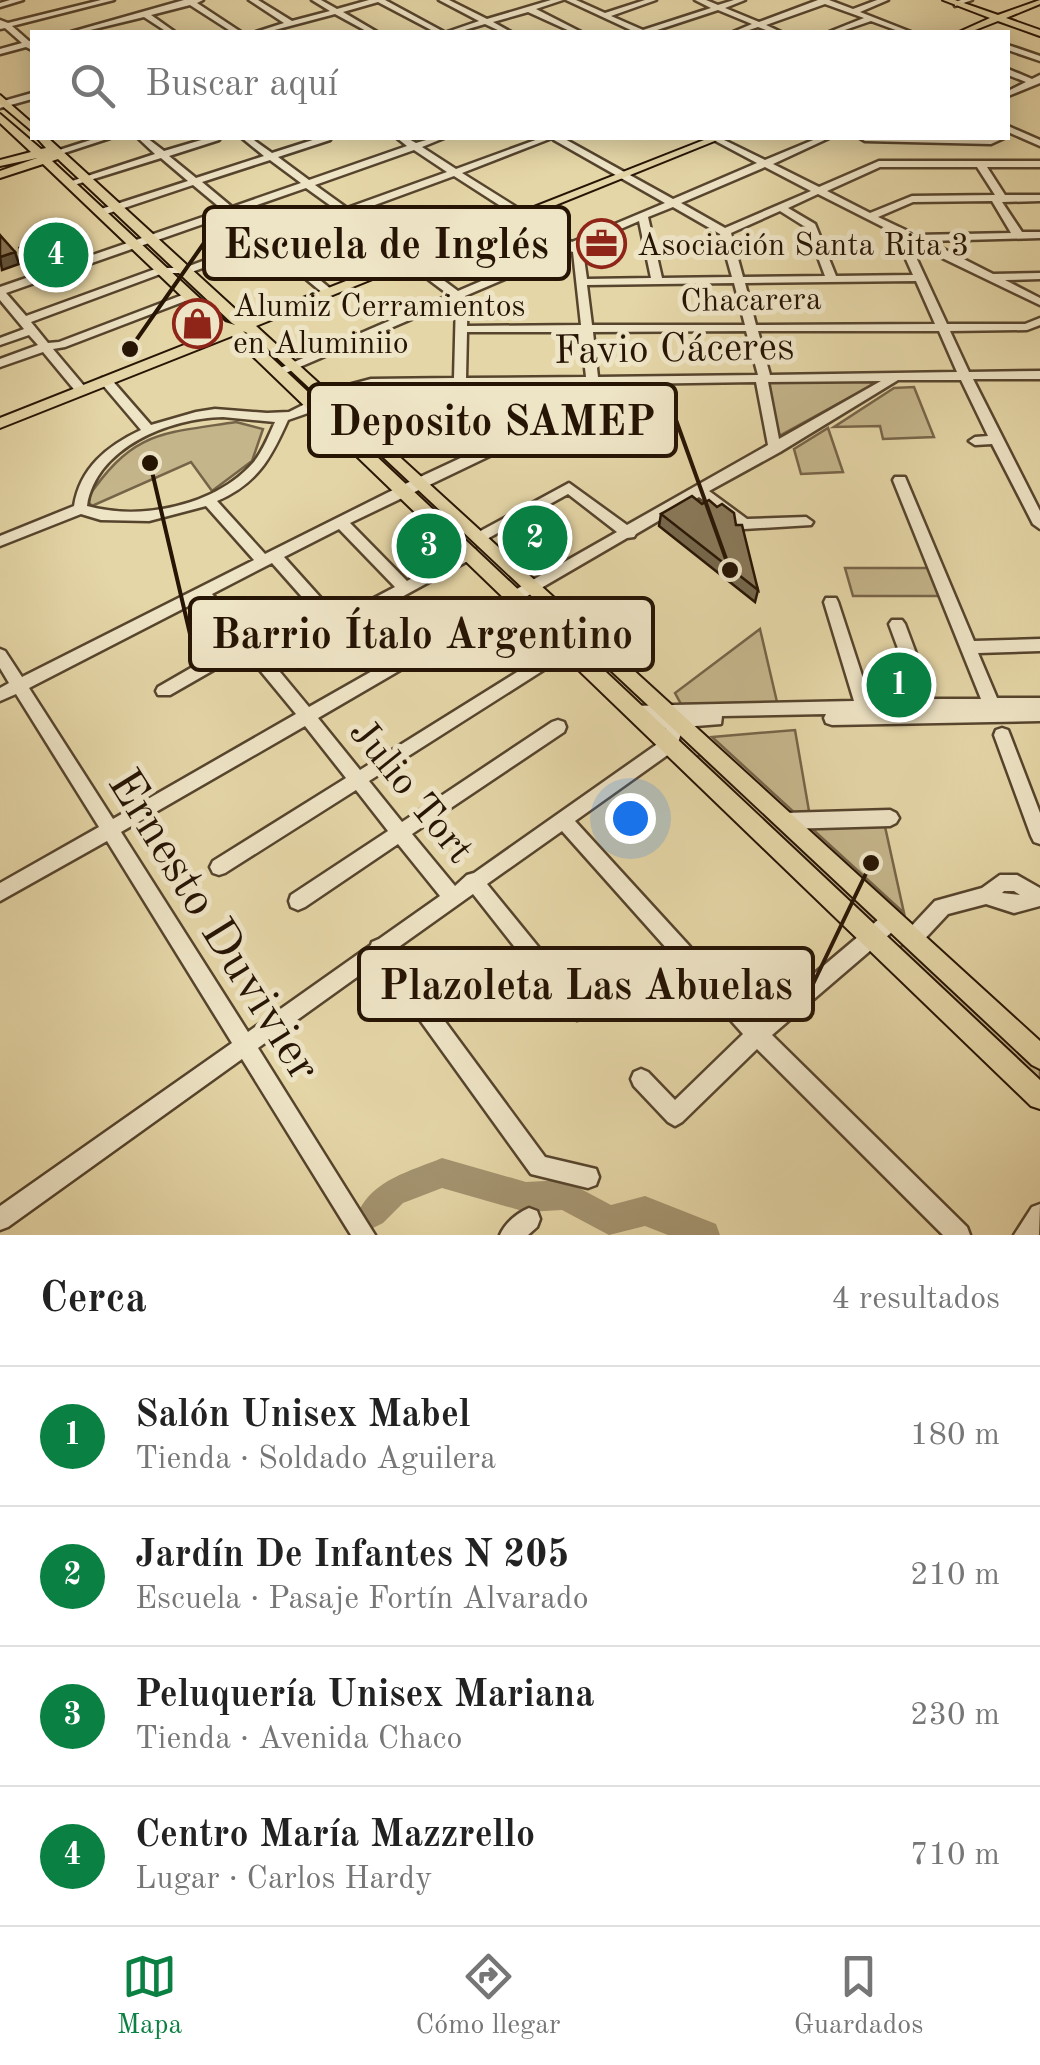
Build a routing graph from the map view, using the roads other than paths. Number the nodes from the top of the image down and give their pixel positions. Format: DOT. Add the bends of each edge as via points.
graph roads {
  1 [pos="19,0"];
  2 [pos="62,0"];
  3 [pos="110,0"];
  4 [pos="252,0"];
  5 [pos="316,0"];
  6 [pos="379,0"];
  7 [pos="468,0"];
  8 [pos="560,0"];
  9 [pos="570,0"];
  10 [pos="652,0"];
  11 [pos="699,0"];
  12 [pos="740,0"];
  13 [pos="884,0"];
  14 [pos="947,0"];
  15 [pos="193,1"];
  16 [pos="824,1"];
  17 [pos="447,2"];
  18 [pos="961,2"];
  19 [pos="1040,4"];
  20 [pos="0,5"];
  21 [pos="717,8"];
  22 [pos="73,9"];
  23 [pos="529,9"];
  24 [pos="336,12"];
  25 [pos="852,12"];
  26 [pos="146,14"];
  27 [pos="604,16"];
  28 [pos="870,19"];
  29 [pos="1004,19"];
  30 [pos="486,22"];
  31 [pos="2,24"];
  32 [pos="291,24"];
  33 [pos="758,25"];
  34 [pos="100,30"];
  35 [pos="168,30"];
  36 [pos="234,30"];
  37 [pos="268,30"];
  38 [pos="368,30"];
  39 [pos="436,30"];
  40 [pos="458,30"];
  41 [pos="503,30"];
  42 [pos="573,30"];
  43 [pos="637,30"];
  44 [pos="648,30"];
  45 [pos="743,30"];
  46 [pos="772,30"];
  47 [pos="839,30"];
  48 [pos="901,30"];
  49 [pos="974,30"];
  50 [pos="1040,31"];
  51 [pos="30,44"];
  52 [pos="30,45"];
  53 [pos="1010,48"];
  54 [pos="0,52"];
  55 [pos="1040,59"];
  56 [pos="1010,73"];
  57 [pos="1037,81"];
  58 [pos="1010,93"];
  59 [pos="30,96"];
  60 [pos="2,102"];
  61 [pos="0,117"];
  62 [pos="30,126"];
  63 [pos="1040,128"];
  64 [pos="13,130"];
  65 [pos="1013,132"];
  66 [pos="0,133"];
  67 [pos="43,140"];
  68 [pos="98,140"];
  69 [pos="145,140"];
  70 [pos="210,140"];
  71 [pos="249,140"];
  72 [pos="321,140"];
  73 [pos="404,140"];
  74 [pos="434,140"];
  75 [pos="543,140"];
  76 [pos="560,140"];
  77 [pos="692,140"];
  78 [pos="709,140"];
  79 [pos="719,140"];
  80 [pos="820,140"];
  81 [pos="944,140"];
  82 [pos="993,140"];
  83 [pos="1040,143"];
  84 [pos="414,146"];
  85 [pos="48,155"];
  86 [pos="164,155"];
  87 [pos="271,156"];
  88 [pos="0,162"];
  89 [pos="764,162"];
  90 [pos="980,164"];
  91 [pos="1040,164"];
  92 [pos="455,172"];
  93 [pos="618,173"];
  94 [pos="0,176"];
  95 [pos="88,180"];
  96 [pos="194,181"];
  97 [pos="71,183"];
  98 [pos="309,184"];
  99 [pos="821,191"];
  100 [pos="998,198"];
  101 [pos="1040,198"];
  102 [pos="671,203"];
  103 [pos="116,207"];
  104 [pos="782,208"];
  105 [pos="231,211"];
  106 [pos="102,212"];
  107 [pos="346,212"];
  108 [pos="518,212"];
  109 [pos="643,216"];
  110 [pos="871,216"];
  111 [pos="725,232"];
  112 [pos="1018,235"];
  113 [pos="1040,235"];
  114 [pos="909,236"];
  115 [pos="150,238"];
  116 [pos="267,241"];
  117 [pos="134,244"];
  118 [pos="569,247"];
  119 [pos="405,257"];
  120 [pos="162,270"];
  121 [pos="185,271"];
  122 [pos="1040,276"];
  123 [pos="991,277"];
  124 [pos="920,278"];
  125 [pos="832,279"];
  126 [pos="740,280"];
  127 [pos="582,282"];
  128 [pos="658,282"];
  129 [pos="325,289"];
  130 [pos="0,292"];
  131 [pos="456,294"];
  132 [pos="190,296"];
  133 [pos="1040,302"];
  134 [pos="1040,321"];
  135 [pos="942,324"];
  136 [pos="234,325"];
  137 [pos="28,326"];
  138 [pos="752,326"];
  139 [pos="586,328"];
  140 [pos="462,329"];
  141 [pos="0,342"];
  142 [pos="44,346"];
  143 [pos="0,363"];
  144 [pos="284,368"];
  145 [pos="1040,375"];
  146 [pos="966,376"];
  147 [pos="896,377"];
  148 [pos="765,378"];
  149 [pos="590,380"];
  150 [pos="625,380"];
  151 [pos="106,381"];
  152 [pos="460,382"];
  153 [pos="78,386"];
  154 [pos="601,398"];
  155 [pos="321,402"];
  156 [pos="0,412"];
  157 [pos="283,418"];
  158 [pos="0,423"];
  159 [pos="148,430"];
  160 [pos="997,440"];
  161 [pos="975,441"];
  162 [pos="776,449"];
  163 [pos="900,480"];
  164 [pos="412,487"];
  165 [pos="701,492"];
  166 [pos="210,501"];
  167 [pos="80,509"];
  168 [pos="342,522"];
  169 [pos="806,522"];
  170 [pos="1040,524"];
  171 [pos="628,534"];
  172 [pos="480,537"];
  173 [pos="0,541"];
  174 [pos="470,553"];
  175 [pos="269,559"];
  176 [pos="405,588"];
  177 [pos="534,588"];
  178 [pos="202,593"];
  179 [pos="515,598"];
  180 [pos="832,602"];
  181 [pos="897,624"];
  182 [pos="337,626"];
  183 [pos="247,643"];
  184 [pos="1040,645"];
  185 [pos="969,647"];
  186 [pos="567,648"];
  187 [pos="0,654"];
  188 [pos="265,664"];
  189 [pos="19,686"];
  190 [pos="164,691"];
  191 [pos="0,695"];
  192 [pos="1040,704"];
  193 [pos="927,706"];
  194 [pos="864,707"];
  195 [pos="994,710"];
  196 [pos="1040,714"];
  197 [pos="656,716"];
  198 [pos="306,717"];
  199 [pos="558,727"];
  200 [pos="1002,735"];
  201 [pos="670,744"];
  202 [pos="358,780"];
  203 [pos="890,818"];
  204 [pos="563,820"];
  205 [pos="784,820"];
  206 [pos="108,829"];
  207 [pos="400,832"];
  208 [pos="1040,836"];
  209 [pos="219,867"];
  210 [pos="473,881"];
  211 [pos="0,893"];
  212 [pos="452,896"];
  213 [pos="1038,897"];
  214 [pos="298,901"];
  215 [pos="892,920"];
  216 [pos="872,938"];
  217 [pos="912,938"];
  218 [pos="379,948"];
  219 [pos="577,1010"];
  220 [pos="758,1035"];
  221 [pos="245,1044"];
  222 [pos="1040,1057"];
  223 [pos="641,1079"];
  224 [pos="1040,1096"];
  225 [pos="588,1177"];
  226 [pos="1040,1216"];
  227 [pos="529,1219"];
  228 [pos="0,1220"];
  229 [pos="364,1235"];
  230 [pos="511,1235"];
  231 [pos="959,1235"];
  232 [pos="1025,1235"];
  1 -- 20 [label="street"];
  2 -- 22 [label="street"];
  3 -- 22 [label="street"];
  4 -- 32 [label="street"];
  5 -- 24 [label="street"];
  6 -- 24 [label="street"];
  6 -- 39 [label="street"];
  7 -- 17 [label="street"];
  8 -- 23 [label="street"];
  9 -- 27 [label="street"];
  10 -- 27 [label="street"];
  11 -- 21 [label="street"];
  12 -- 21 [label="street"];
  13 -- 25 [label="street"];
  14 -- 18 [label="main road"];
  15 -- 26 [label="street"];
  15 -- 36 [label="street"];
  16 -- 25 [label="street"];
  16 -- 33 [label="street"];
  17 -- 30 [label="street"];
  18 -- 29 [label="main road"];
  19 -- 29 [label="main road"];
  21 -- 33 [label="street"];
  21 -- 44 [label="street"];
  22 -- 31 [label="street"];
  22 -- 34 [label="street"];
  23 -- 30 [label="street"];
  23 -- 42 [label="street"];
  24 -- 32 [label="street"];
  24 -- 38 [label="street"];
  25 -- 28 [label="street"];
  26 -- 34 [label="street"];
  26 -- 35 [label="street"];
  27 -- 43 [label="street"];
  28 -- 47 [label="street"];
  28 -- 48 [label="street"];
  29 -- 49 [label="main road"];
  29 -- 50 [label="main road"];
  30 -- 40 [label="street"];
  30 -- 41 [label="street"];
  31 -- 51 [label="street"];
  32 -- 37 [label="street"];
  33 -- 45 [label="street"];
  33 -- 46 [label="street"];
  52 -- 54 [label="street"];
  53 -- 55 [label="street"];
  56 -- 57 [label="street"];
  57 -- 58 [label="street"];
  59 -- 60 [label="street"];
  60 -- 62 [label="main road"];
  61 -- 64 [label="main road"];
  63 -- 65 [label="street"];
  64 -- 66 [label="street"];
  64 -- 85 [label="main road"];
  65 -- 83 [label="street"];
  67 -- 85 [label="main road"];
  68 -- 85 [label="street"];
  69 -- 86 [label="street"];
  70 -- 86 [label="street"];
  71 -- 87 [label="street"];
  72 -- 87 [label="street"];
  73 -- 84 [label="street"];
  74 -- 84 [label="street"];
  75 -- 92 [label="street"];
  76 -- 93 [label="street"];
  77 -- 93 [label="main road"];
  78 -- 93 [label="main road"];
  79 -- 89 [label="street"];
  80 -- 89 [label="street"];
  81 -- 82 [label="street"];
  84 -- 92 [label="street"];
  84 -- 98 [label="street"];
  85 -- 88 [label="main road"];
  85 -- 94 [label="main road"];
  85 -- 95 [label="main road"];
  85 -- 97 [label="main road"];
  86 -- 95 [label="street"];
  86 -- 96 [label="street"];
  87 -- 96 [label="street"];
  87 -- 98 [label="street"];
  89 -- 99 [label="street"];
  89 -- 102 [label="street"];
  90 -- 91 [label="street"];
  90 -- 99 [label="street" via="878,164"];
  90 -- 100 [label="street"];
  92 -- 107 [label="street"];
  92 -- 108 [label="street"];
  93 -- 102 [label="street"];
  93 -- 108 [label="main road"];
  95 -- 97 [label="street"];
  95 -- 103 [label="main road"];
  96 -- 103 [label="street"];
  96 -- 105 [label="street"];
  97 -- 106 [label="main road"];
  98 -- 105 [label="street"];
  98 -- 107 [label="street"];
  99 -- 104 [label="street"];
  99 -- 110 [label="street"];
  100 -- 101 [label="street"];
  100 -- 110 [label="street" via="912,199"];
  100 -- 112 [label="street"];
  102 -- 109 [label="street"];
  102 -- 111 [label="street"];
  103 -- 106 [label="street"];
  103 -- 115 [label="main road"];
  104 -- 111 [label="street"];
  104 -- 125 [label="street" via="811,226"];
  105 -- 115 [label="street"];
  105 -- 116 [label="street"];
  106 -- 117 [label="main road"];
  107 -- 116 [label="street"];
  107 -- 119 [label="street"];
  108 -- 118 [label="street"];
  108 -- 119 [label="main road"];
  109 -- 118 [label="street"];
  109 -- 128 [label="street"];
  110 -- 114 [label="street"];
  111 -- 126 [label="street"];
  112 -- 113 [label="street"];
  112 -- 114 [label="street"];
  114 -- 123 [label="street"];
  114 -- 124 [label="street" via="902,238"];
  115 -- 117 [label="street"];
  115 -- 121 [label="main road"];
  116 -- 121 [label="street"];
  116 -- 129 [label="street"];
  117 -- 120 [label="main road"];
  117 -- 130 [label="street"];
  118 -- 127 [label="street" via="578,252"];
  118 -- 131 [label="street"];
  119 -- 129 [label="main road"];
  119 -- 131 [label="street"];
  120 -- 121 [label="street"];
  120 -- 132 [label="main road"];
  120 -- 137 [label="street"];
  121 -- 136 [label="main road"];
  122 -- 123 [label="street"];
  123 -- 133 [label="street"];
  124 -- 125 [label="street"];
  124 -- 135 [label="street"];
  125 -- 126 [label="street"];
  126 -- 128 [label="street"];
  126 -- 138 [label="street"];
  127 -- 128 [label="street"];
  127 -- 139 [label="street"];
  129 -- 136 [label="main road"];
  130 -- 137 [label="street"];
  131 -- 140 [label="street" via="462,299"];
  131 -- 144 [label="street"];
  132 -- 136 [label="main road"];
  132 -- 142 [label="street"];
  134 -- 135 [label="street, Chacarera"];
  135 -- 138 [label="street, Chacarera"];
  135 -- 146 [label="street"];
  136 -- 144 [label="main road"];
  136 -- 151 [label="main road"];
  136 -- 153 [label="main road"];
  137 -- 141 [label="street"];
  137 -- 142 [label="street"];
  138 -- 139 [label="street, Chacarera"];
  138 -- 148 [label="street"];
  139 -- 140 [label="street, Chacarera"];
  139 -- 149 [label="street"];
  140 -- 152 [label="street"];
  142 -- 143 [label="street"];
  142 -- 153 [label="street"];
  144 -- 155 [label="main road"];
  145 -- 146 [label="street, Favio Cáceres"];
  146 -- 147 [label="street, Favio Cáceres"];
  146 -- 160 [label="street"];
  147 -- 148 [label="street, Favio Cáceres"];
  147 -- 162 [label="street"];
  148 -- 150 [label="street, Favio Cáceres"];
  148 -- 162 [label="street"];
  149 -- 150 [label="street, Favio Cáceres"];
  149 -- 152 [label="street, Favio Cáceres"];
  149 -- 154 [label="street"];
  150 -- 154 [label="street"];
  151 -- 153 [label="main road"];
  151 -- 159 [label="street"];
  152 -- 155 [label="street, Favio Cáceres" via="370,383"];
  153 -- 156 [label="main road"];
  153 -- 158 [label="main road"];
  154 -- 164 [label="street"];
  155 -- 157 [label="street, Favio Cáceres"];
  155 -- 164 [label="main road"];
  157 -- 159 [label="street" via="214,413"];
  157 -- 166 [label="street" via="254,470"];
  159 -- 167 [label="street" via="106,457 86,482"];
  160 -- 161 [label="street"];
  160 -- 170 [label="street"];
  162 -- 165 [label="street"];
  163 -- 185 [label="street"];
  164 -- 168 [label="street"];
  164 -- 172 [label="main road"];
  164 -- 174 [label="main road"];
  165 -- 169 [label="street" via="744,524"];
  165 -- 171 [label="street"];
  166 -- 167 [label="street" via="146,514"];
  166 -- 175 [label="street"];
  167 -- 173 [label="street"];
  168 -- 175 [label="street"];
  168 -- 176 [label="street"];
  171 -- 172 [label="street" via="569,488"];
  171 -- 177 [label="street"];
  172 -- 177 [label="main road"];
  174 -- 176 [label="street"];
  174 -- 179 [label="main road"];
  175 -- 178 [label="street"];
  175 -- 182 [label="street"];
  176 -- 182 [label="street"];
  177 -- 179 [label="street"];
  177 -- 197 [label="main road"];
  178 -- 183 [label="street, Julio Tort"];
  178 -- 189 [label="street"];
  179 -- 186 [label="main road"];
  179 -- 198 [label="street"];
  180 -- 194 [label="street"];
  181 -- 193 [label="street"];
  182 -- 188 [label="street"];
  183 -- 188 [label="street, Julio Tort"];
  183 -- 190 [label="street"];
  184 -- 185 [label="street"];
  185 -- 195 [label="street"];
  186 -- 197 [label="main road"];
  186 -- 202 [label="street"];
  187 -- 189 [label="street, Ernesto Duvivier"];
  188 -- 198 [label="street, Julio Tort"];
  189 -- 191 [label="street"];
  189 -- 206 [label="street, Ernesto Duvivier"];
  192 -- 195 [label="street"];
  193 -- 194 [label="street"];
  193 -- 195 [label="street"];
  194 -- 197 [label="street"];
  195 -- 196 [label="street"];
  195 -- 197 [label="street"];
  197 -- 201 [label="main road"];
  197 -- 205 [label="main road"];
  198 -- 202 [label="street, Julio Tort"];
  198 -- 206 [label="street"];
  199 -- 207 [label="street"];
  200 -- 208 [label="street"];
  201 -- 204 [label="street"];
  201 -- 216 [label="main road"];
  202 -- 207 [label="street, Julio Tort"];
  202 -- 209 [label="street"];
  203 -- 205 [label="street"];
  204 -- 210 [label="street"];
  204 -- 220 [label="street"];
  205 -- 215 [label="main road"];
  206 -- 211 [label="street"];
  206 -- 221 [label="street, Ernesto Duvivier"];
  207 -- 212 [label="street, Julio Tort"];
  207 -- 214 [label="street"];
  210 -- 212 [label="street"];
  210 -- 219 [label="street, Julio Tort"];
  212 -- 218 [label="street"];
  213 -- 217 [label="street" via="1022,907 987,895 942,906"];
  215 -- 216 [label="street"];
  215 -- 217 [label="main road"];
  216 -- 220 [label="street"];
  216 -- 224 [label="main road"];
  217 -- 222 [label="main road"];
  218 -- 221 [label="street"];
  218 -- 225 [label="street" via="538,1166"];
  220 -- 223 [label="street" via="675,1115"];
  220 -- 231 [label="street"];
  221 -- 228 [label="street"];
  221 -- 229 [label="street, Ernesto Duvivier"];
  226 -- 232 [label="street"];
  227 -- 230 [label="street"];
}
